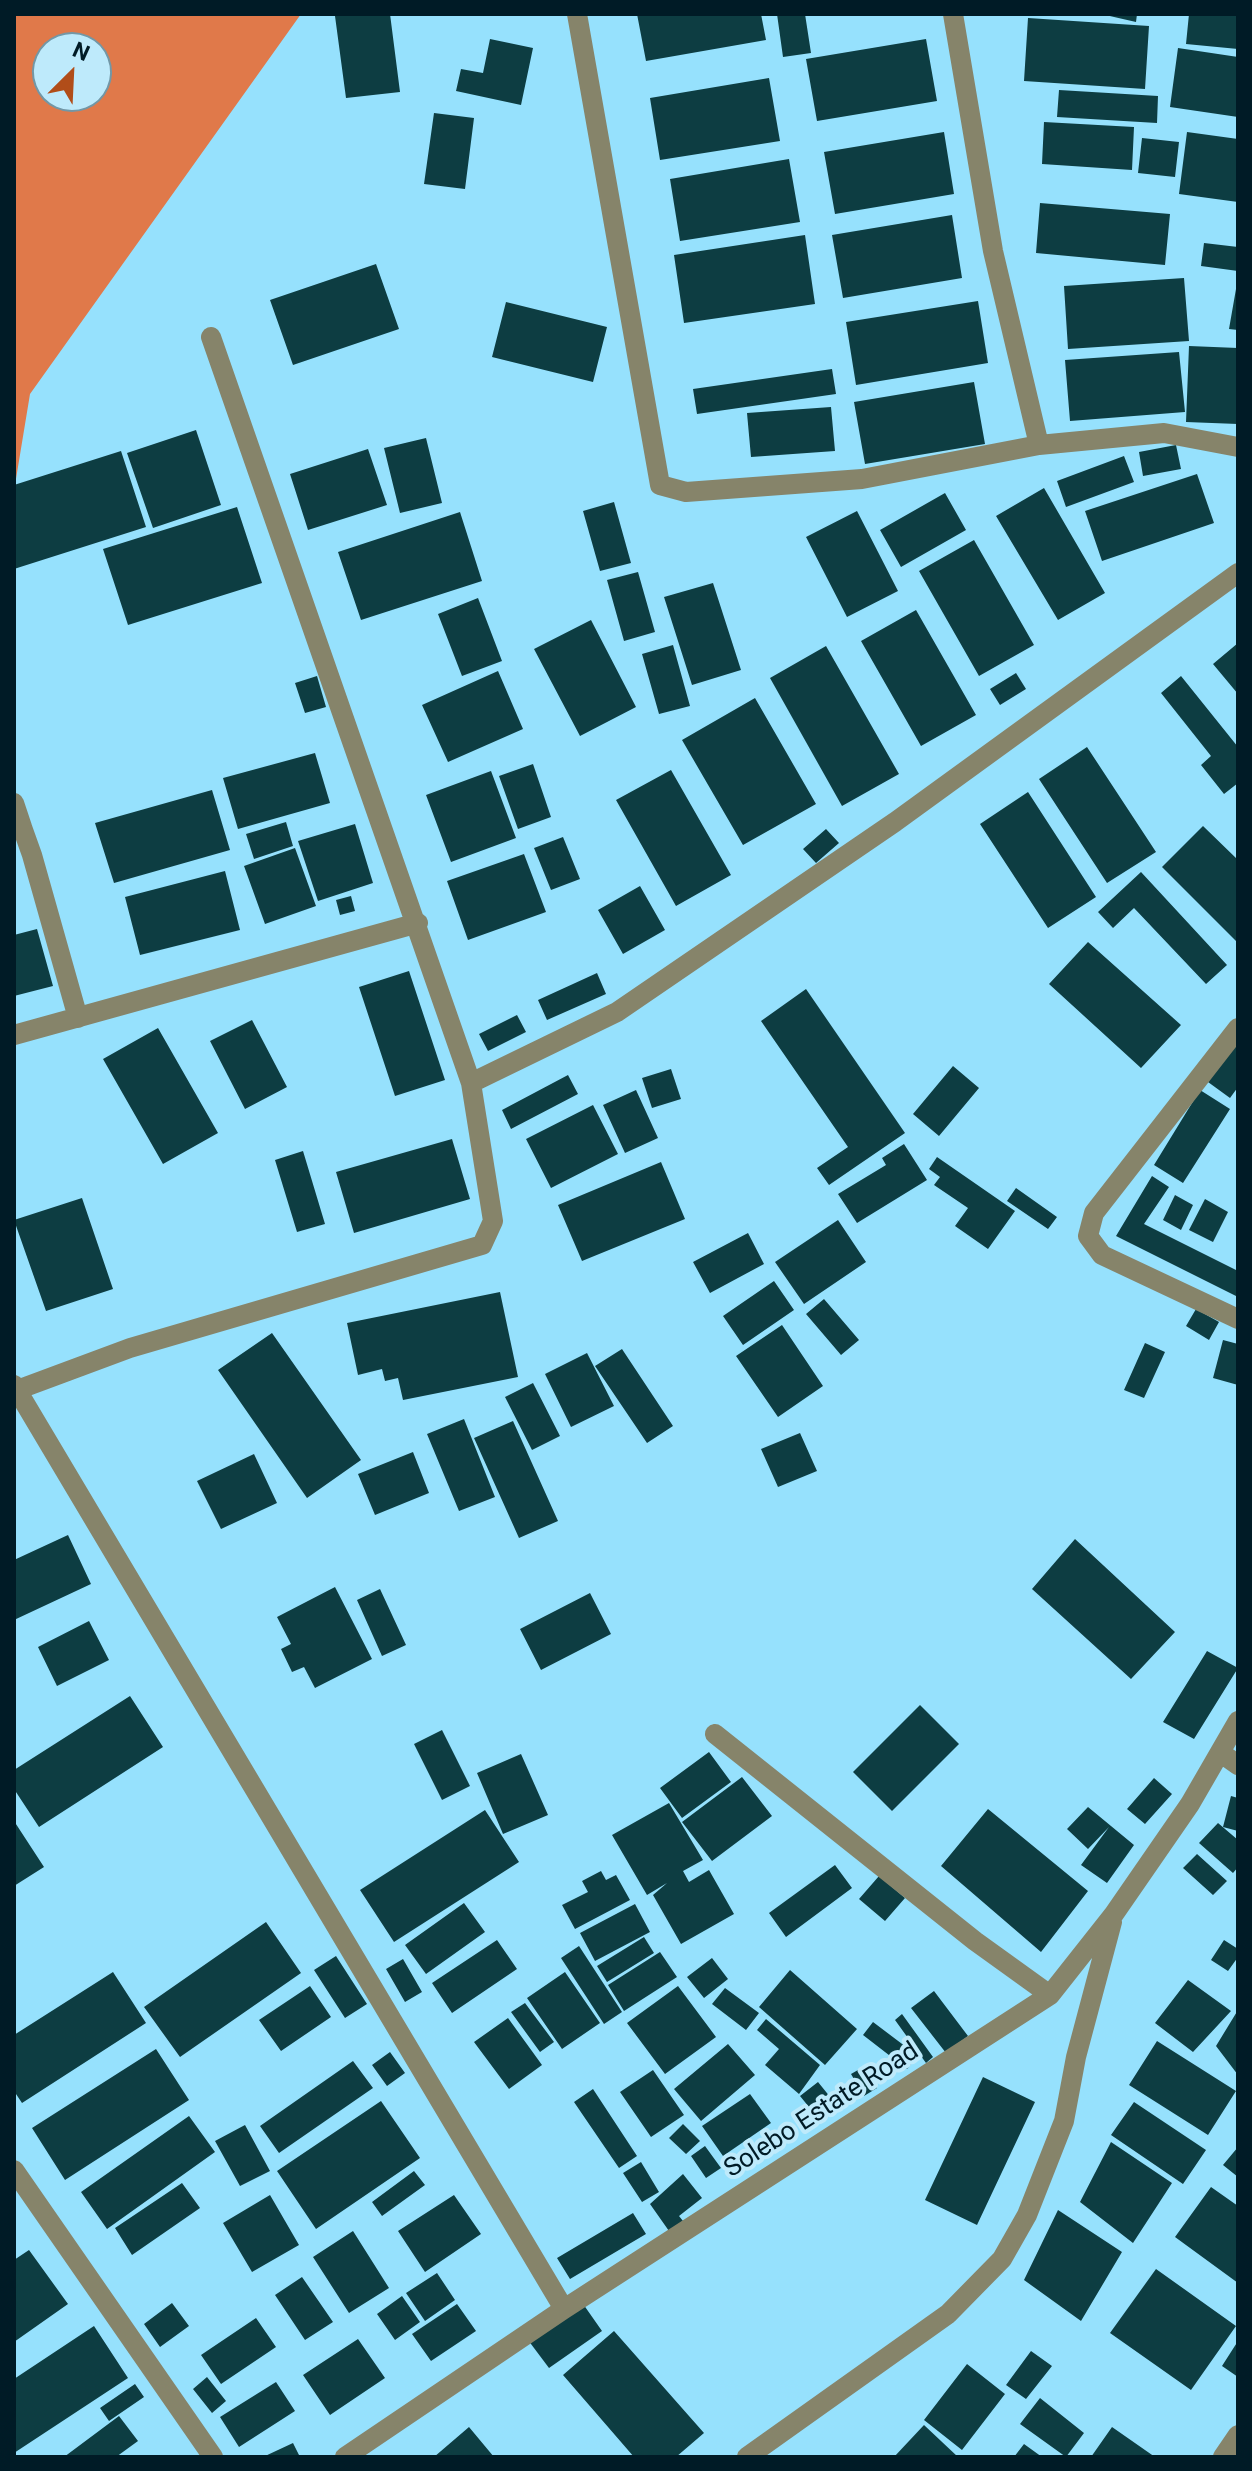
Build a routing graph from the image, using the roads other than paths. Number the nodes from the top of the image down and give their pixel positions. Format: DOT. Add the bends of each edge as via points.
graph roads {
  1 [pos="577,14"];
  2 [pos="953,14"];
  3 [pos="211,337"];
  4 [pos="1039,445"];
  5 [pos="1238,447"];
  6 [pos="1238,573"];
  7 [pos="14,803"];
  8 [pos="18,828"];
  9 [pos="418,923"];
  10 [pos="78,1018"];
  11 [pos="1238,1028"];
  12 [pos="14,1035"];
  13 [pos="471,1083"];
  14 [pos="1238,1319"];
  15 [pos="15,1387"];
  16 [pos="1238,1721"];
  17 [pos="715,1734"];
  18 [pos="1221,1753"];
  19 [pos="1238,1765"];
  20 [pos="1114,1914"];
  21 [pos="1050,1995"];
  22 [pos="14,2170"];
  23 [pos="564,2309"];
  24 [pos="1238,2435"];
  25 [pos="213,2457"];
  26 [pos="345,2457"];
  27 [pos="747,2457"];
  28 [pos="1223,2457"];
  1 -- 4 [label="street" via="660,485 686,492 862,479"];
  2 -- 4 [label="street" via="993,251"];
  3 -- 9 [label="street"];
  4 -- 5 [label="street" via="1164,433"];
  6 -- 13 [label="street" via="895,822 617,1012"];
  7 -- 8 [label="street"];
  8 -- 10 [label="street"];
  9 -- 10 [label="street"];
  9 -- 13 [label="street"];
  10 -- 12 [label="street"];
  11 -- 14 [label="street" via="1094,1213 1088,1236 1102,1255"];
  13 -- 15 [label="street" via="493,1221 482,1245"];
  15 -- 23 [label="street"];
  16 -- 18 [label="street, Solebo Estate Road"];
  17 -- 21 [label="street"];
  18 -- 19 [label="street"];
  18 -- 20 [label="street, Solebo Estate Road"];
  20 -- 21 [label="street, Solebo Estate Road"];
  20 -- 27 [label="street" via="1064,2121 1027,2215 1002,2259 948,2314"];
  21 -- 23 [label="street, Solebo Estate Road"];
  22 -- 25 [label="street"];
  23 -- 26 [label="street, Solebo Estate Road"];
  24 -- 28 [label="street"];
}
